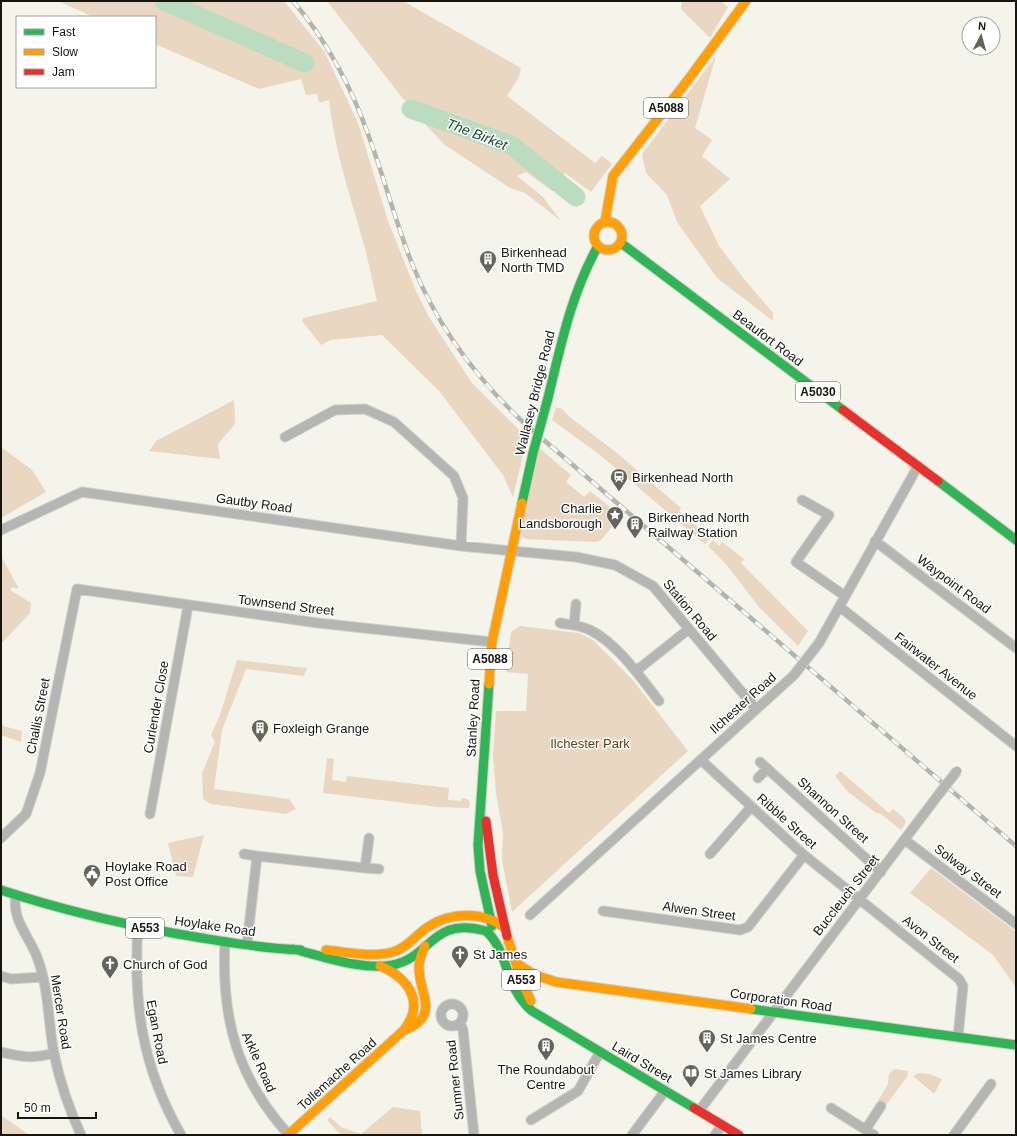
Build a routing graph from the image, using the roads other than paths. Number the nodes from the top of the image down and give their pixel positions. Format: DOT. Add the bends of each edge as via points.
graph roads {
  1 [pos="746,1"];
  2 [pos="605,222"];
  3 [pos="621,243"];
  4 [pos="598,246"];
  5 [pos="285,437"];
  6 [pos="918,466"];
  7 [pos="802,500"];
  8 [pos="1,530"];
  9 [pos="1016,540"];
  10 [pos="875,541"];
  11 [pos="461,546"];
  12 [pos="512,552"];
  13 [pos="77,589"];
  14 [pos="845,596"];
  15 [pos="576,604"];
  16 [pos="188,606"];
  17 [pos="840,607"];
  18 [pos="560,623"];
  19 [pos="574,625"];
  20 [pos="689,629"];
  21 [pos="492,642"];
  22 [pos="1016,648"];
  23 [pos="636,671"];
  24 [pos="659,701"];
  25 [pos="756,709"];
  26 [pos="1016,746"];
  27 [pos="701,760"];
  28 [pos="483,768"];
  29 [pos="957,771"];
  30 [pos="758,778"];
  31 [pos="752,807"];
  32 [pos="150,814"];
  33 [pos="1,838"];
  34 [pos="368,838"];
  35 [pos="905,840"];
  36 [pos="244,854"];
  37 [pos="710,854"];
  38 [pos="804,855"];
  39 [pos="257,856"];
  40 [pos="365,868"];
  41 [pos="379,869"];
  42 [pos="881,872"];
  43 [pos="1,890"];
  44 [pos="16,896"];
  45 [pos="486,899"];
  46 [pos="498,899"];
  47 [pos="859,900"];
  48 [pos="603,911"];
  49 [pos="530,915"];
  50 [pos="473,916"];
  51 [pos="490,919"];
  52 [pos="1016,924"];
  53 [pos="138,927"];
  54 [pos="475,928"];
  55 [pos="505,928"];
  56 [pos="225,942"];
  57 [pos="247,944"];
  58 [pos="426,944"];
  59 [pos="408,945"];
  60 [pos="498,945"];
  61 [pos="293,949"];
  62 [pos="383,954"];
  63 [pos="402,960"];
  64 [pos="516,963"];
  65 [pos="380,966"];
  66 [pos="418,973"];
  67 [pos="1,976"];
  68 [pos="43,977"];
  69 [pos="402,977"];
  70 [pos="543,979"];
  71 [pos="528,997"];
  72 [pos="773,1012"];
  73 [pos="460,1022"];
  74 [pos="553,1023"];
  75 [pos="403,1032"];
  76 [pos="958,1037"];
  77 [pos="1016,1045"];
  78 [pos="1,1052"];
  79 [pos="600,1052"];
  80 [pos="54,1053"];
  81 [pos="991,1084"];
  82 [pos="665,1091"];
  83 [pos="881,1106"];
  84 [pos="831,1108"];
  85 [pos="699,1111"];
  86 [pos="531,1120"];
  87 [pos="722,1125"];
  88 [pos="866,1129"];
  89 [pos="81,1135"];
  90 [pos="181,1135"];
  91 [pos="289,1135"];
  92 [pos="474,1135"];
  93 [pos="632,1135"];
  94 [pos="715,1135"];
  95 [pos="739,1135"];
  96 [pos="874,1135"];
  97 [pos="954,1135"];
  1 -- 2 [label="main road, A5088" via="613,176"];
  2 -- 3 [label="main road" via="615,223 620,228"];
  2 -- 4 [label="main road" via="599,225 594,235"];
  3 -- 4 [label="main road" via="618,247 608,250"];
  3 -- 6 [label="main road, Beaufort Road / A5030"];
  4 -- 12 [label="main road, Wallasey Bridge Road / A5088, bridge" via="575,290 533,453"];
  5 -- 11 [label="street" via="335,410 365,409 394,422 454,476 463,498"];
  6 -- 9 [label="main road, Beaufort Road / A5030"];
  6 -- 10 [label="street, Ilchester Road"];
  7 -- 14 [label="street" via="829,515 796,562"];
  8 -- 11 [label="street, Gautby Road" via="82,492"];
  10 -- 14 [label="street, Ilchester Road"];
  10 -- 22 [label="street, Waypoint Road"];
  11 -- 12 [label="street, Gautby Road"];
  12 -- 20 [label="street, Station Road" via="576,557 615,565 653,586"];
  12 -- 21 [label="main road, Stanley Road / A5088"];
  13 -- 16 [label="street, Townsend Street"];
  13 -- 33 [label="street, Challis Street" via="40,773 26,814"];
  14 -- 17 [label="street, Ilchester Road"];
  15 -- 19 [label="street"];
  16 -- 21 [label="street, Townsend Street"];
  16 -- 32 [label="street, Curlender Close"];
  17 -- 25 [label="street, Ilchester Road, bridge" via="819,643 794,675"];
  17 -- 26 [label="street, Fairwater Avenue"];
  18 -- 19 [label="street"];
  19 -- 23 [label="street" via="598,635"];
  20 -- 23 [label="street"];
  20 -- 25 [label="street, Station Road"];
  21 -- 28 [label="main road, Stanley Road / A5088"];
  23 -- 24 [label="street"];
  25 -- 27 [label="street, Ilchester Road"];
  27 -- 31 [label="street, Ribble Street"];
  27 -- 49 [label="street, Ilchester Road"];
  28 -- 45 [label="main road, Stanley Road / A5088" via="478,839 480,871"];
  28 -- 46 [label="main road, Stanley Road / A5088" via="486,825"];
  29 -- 35 [label="street, Buccleuch Street, bridge"];
  30 -- 42 [label="street, Shannon Street" via="764,766"];
  31 -- 37 [label="street"];
  31 -- 38 [label="street, Ribble Street"];
  34 -- 40 [label="street"];
  35 -- 42 [label="street, Buccleuch Street"];
  35 -- 52 [label="street, Solway Street"];
  36 -- 39 [label="street"];
  38 -- 47 [label="street, Ribble Street"];
  38 -- 48 [label="street, Alwen Street" via="748,926 740,930"];
  39 -- 40 [label="street"];
  39 -- 57 [label="street"];
  40 -- 41 [label="street"];
  42 -- 47 [label="street, Buccleuch Street"];
  43 -- 44 [label="main road, Hoylake Road / A553"];
  44 -- 53 [label="main road, Hoylake Road / A553"];
  44 -- 68 [label="street, Mercer Road" via="16,915 32,944"];
  45 -- 50 [label="main road" via="482,911"];
  45 -- 51 [label="main road, Stanley Road / A5088"];
  46 -- 51 [label="main road" via="496,910"];
  46 -- 55 [label="main road, Stanley Road / A5088"];
  47 -- 72 [label="street, Buccleuch Street"];
  47 -- 76 [label="street, Avon Street" via="959,978 963,986"];
  50 -- 51 [label="main road, A553"];
  50 -- 59 [label="main road, A553" via="448,919 434,924"];
  51 -- 54 [label="main road, A553" via="481,927"];
  51 -- 55 [label="main road, A553" via="500,922"];
  51 -- 60 [label="main road, Stanley Road / A5088"];
  53 -- 56 [label="main road, Hoylake Road / A553"];
  53 -- 90 [label="street, Egan Road" via="136,973 143,1038 153,1075"];
  54 -- 58 [label="main road, A553" via="444,930"];
  54 -- 60 [label="main road, A553" via="490,934"];
  55 -- 64 [label="main road, A553"];
  56 -- 57 [label="main road, Hoylake Road / A553"];
  56 -- 91 [label="street, Arkle Road" via="225,997 237,1050 255,1090"];
  57 -- 61 [label="main road, Hoylake Road / A553"];
  58 -- 63 [label="main road, A553"];
  58 -- 66 [label="main road, Tollemache Road" via="418,959"];
  59 -- 62 [label="main road, A553" via="392,953"];
  59 -- 63 [label="main road"];
  60 -- 74 [label="main road, A553" via="512,987 522,1003 530,1012"];
  61 -- 62 [label="main road, Hoylake Road / A553"];
  61 -- 65 [label="main road, A553"];
  62 -- 63 [label="main road"];
  63 -- 65 [label="main road, A553"];
  63 -- 66 [label="main road, Tollemache Road"];
  63 -- 69 [label="main road, Tollemache Road"];
  64 -- 70 [label="main road, Corporation Road" via="527,972"];
  64 -- 71 [label="main road, A553"];
  65 -- 69 [label="main road"];
  66 -- 75 [label="main road, Tollemache Road" via="427,1008 423,1018"];
  67 -- 68 [label="street" via="11,979"];
  68 -- 80 [label="street, Mercer Road"];
  69 -- 75 [label="main road, Tollemache Road" via="411,992 414,1005 412,1017"];
  70 -- 71 [label="main road" via="530,985"];
  70 -- 72 [label="main road, Corporation Road"];
  71 -- 74 [label="main road, A553"];
  72 -- 76 [label="main road, Corporation Road"];
  72 -- 85 [label="street, Buccleuch Street"];
  73 -- 92 [label="street, Sumner Road"];
  74 -- 79 [label="main road, Laird Street / A553"];
  75 -- 91 [label="main road, Tollemache Road"];
  76 -- 77 [label="main road, Corporation Road"];
  78 -- 80 [label="street" via="24,1058"];
  79 -- 82 [label="main road, Laird Street / A553"];
  79 -- 86 [label="street" via="578,1091"];
  80 -- 89 [label="street, Mercer Road" via="70,1110"];
  81 -- 97 [label="street"];
  82 -- 85 [label="main road, Laird Street / A553"];
  82 -- 93 [label="street"];
  83 -- 88 [label="street"];
  84 -- 88 [label="street"];
  85 -- 87 [label="main road, Laird Street / A553"];
  87 -- 94 [label="street"];
  87 -- 95 [label="main road, Laird Street / A553"];
  88 -- 96 [label="street"];
}
